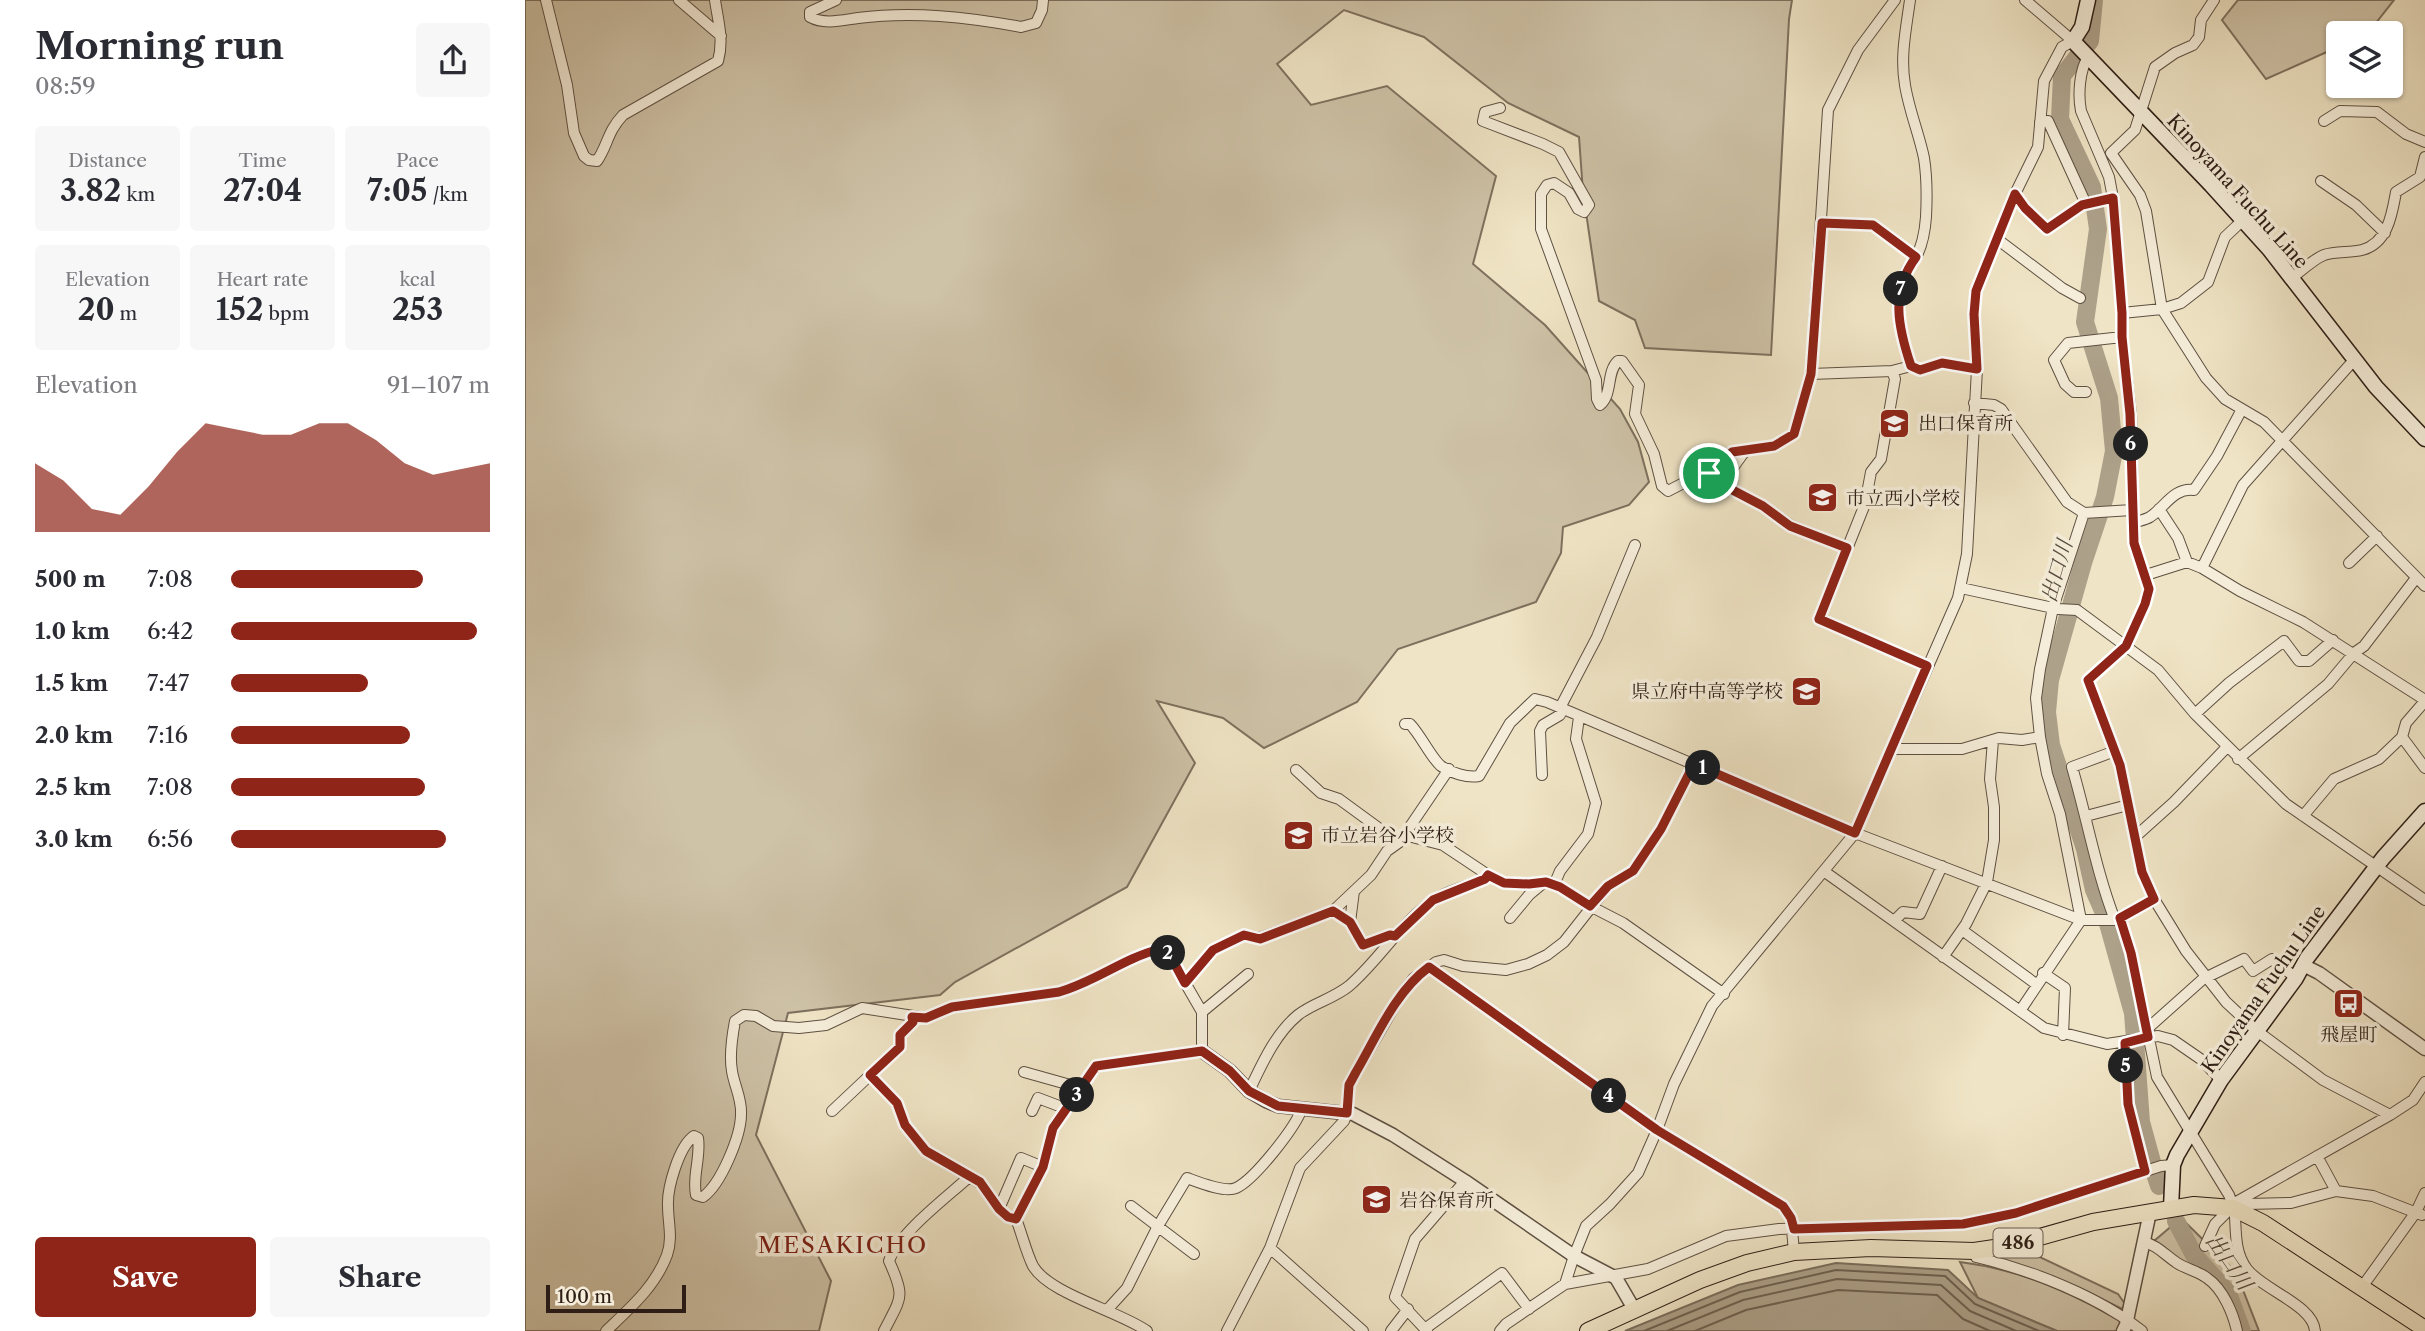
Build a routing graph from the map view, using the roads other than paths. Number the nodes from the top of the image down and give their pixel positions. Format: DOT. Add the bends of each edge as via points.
graph roads {
  1 [pos="546,0"];
  2 [pos="679,0"];
  3 [pos="715,0"];
  4 [pos="836,0"];
  5 [pos="1043,0"];
  6 [pos="1895,0"];
  7 [pos="1910,0"];
  8 [pos="2025,0"];
  9 [pos="2088,0"];
  10 [pos="2214,0"];
  11 [pos="721,36"];
  12 [pos="2074,43"];
  13 [pos="2088,56"];
  14 [pos="1500,108"];
  15 [pos="2139,111"];
  16 [pos="2324,121"];
  17 [pos="2040,122"];
  18 [pos="2425,142"];
  19 [pos="2425,157"];
  20 [pos="2321,181"];
  21 [pos="2015,194"];
  22 [pos="2109,199"];
  23 [pos="2087,204"];
  24 [pos="2243,220"];
  25 [pos="1822,223"];
  26 [pos="2385,233"];
  27 [pos="1997,240"];
  28 [pos="1916,257"];
  29 [pos="2293,277"];
  30 [pos="2080,298"];
  31 [pos="2162,309"];
  32 [pos="2122,313"];
  33 [pos="2122,337"];
  34 [pos="2354,360"];
  35 [pos="1911,366"];
  36 [pos="1977,369"];
  37 [pos="1892,371"];
  38 [pos="1811,374"];
  39 [pos="2086,392"];
  40 [pos="1974,402"];
  41 [pos="2242,409"];
  42 [pos="2425,439"];
  43 [pos="2283,442"];
  44 [pos="1745,451"];
  45 [pos="1709,473"];
  46 [pos="1721,484"];
  47 [pos="2159,509"];
  48 [pos="2132,510"];
  49 [pos="2084,513"];
  50 [pos="2133,523"];
  51 [pos="2377,536"];
  52 [pos="1635,545"];
  53 [pos="1847,548"];
  54 [pos="2187,562"];
  55 [pos="2349,563"];
  56 [pos="2202,568"];
  57 [pos="2146,575"];
  58 [pos="2416,578"];
  59 [pos="2425,586"];
  60 [pos="1961,588"];
  61 [pos="2056,609"];
  62 [pos="2333,640"];
  63 [pos="2126,646"];
  64 [pos="2354,653"];
  65 [pos="1927,666"];
  66 [pos="2425,701"];
  67 [pos="1563,710"];
  68 [pos="2195,715"];
  69 [pos="1579,718"];
  70 [pos="1405,724"];
  71 [pos="2040,737"];
  72 [pos="2402,737"];
  73 [pos="1993,740"];
  74 [pos="2227,747"];
  75 [pos="1891,750"];
  76 [pos="2115,751"];
  77 [pos="2238,759"];
  78 [pos="1694,764"];
  79 [pos="2425,768"];
  80 [pos="1449,769"];
  81 [pos="1296,770"];
  82 [pos="1542,775"];
  83 [pos="2128,805"];
  84 [pos="2425,811"];
  85 [pos="2086,816"];
  86 [pos="2303,816"];
  87 [pos="1855,833"];
  88 [pos="2135,837"];
  89 [pos="1404,838"];
  90 [pos="1942,866"];
  91 [pos="2376,867"];
  92 [pos="1825,872"];
  93 [pos="1488,875"];
  94 [pos="1987,882"];
  95 [pos="1541,883"];
  96 [pos="1554,885"];
  97 [pos="1354,891"];
  98 [pos="2154,899"];
  99 [pos="2425,900"];
  100 [pos="1590,906"];
  101 [pos="1333,911"];
  102 [pos="1510,918"];
  103 [pos="2117,919"];
  104 [pos="2081,920"];
  105 [pos="1894,921"];
  106 [pos="1350,922"];
  107 [pos="1962,930"];
  108 [pos="1395,936"];
  109 [pos="1943,957"];
  110 [pos="1429,967"];
  111 [pos="2299,972"];
  112 [pos="2043,973"];
  113 [pos="1248,974"];
  114 [pos="2207,978"];
  115 [pos="1185,983"];
  116 [pos="2036,984"];
  117 [pos="1724,994"];
  118 [pos="2019,1011"];
  119 [pos="1202,1012"];
  120 [pos="912,1017"];
  121 [pos="2257,1031"];
  122 [pos="2148,1033"];
  123 [pos="2063,1035"];
  124 [pos="2125,1043"];
  125 [pos="2425,1049"];
  126 [pos="1202,1051"];
  127 [pos="1024,1072"];
  128 [pos="870,1075"];
  129 [pos="2221,1080"];
  130 [pos="2425,1082"];
  131 [pos="1081,1088"];
  132 [pos="1249,1091"];
  133 [pos="1302,1108"];
  134 [pos="1067,1109"];
  135 [pos="832,1111"];
  136 [pos="1032,1111"];
  137 [pos="1347,1113"];
  138 [pos="2390,1115"];
  139 [pos="1657,1130"];
  140 [pos="2190,1130"];
  141 [pos="2317,1156"];
  142 [pos="2167,1166"];
  143 [pos="1043,1167"];
  144 [pos="2145,1171"];
  145 [pos="969,1177"];
  146 [pos="1465,1181"];
  147 [pos="2336,1191"];
  148 [pos="2424,1194"];
  149 [pos="1131,1206"];
  150 [pos="2171,1208"];
  151 [pos="2233,1208"];
  152 [pos="999,1209"];
  153 [pos="2150,1212"];
  154 [pos="2421,1214"];
  155 [pos="1016,1219"];
  156 [pos="1158,1226"];
  157 [pos="1794,1229"];
  158 [pos="2144,1242"];
  159 [pos="2205,1246"];
  160 [pos="1270,1248"];
  161 [pos="1974,1251"];
  162 [pos="1794,1252"];
  163 [pos="1194,1254"];
  164 [pos="1574,1255"];
  165 [pos="1610,1275"];
  166 [pos="1565,1284"];
  167 [pos="2362,1287"];
  168 [pos="1529,1308"];
  169 [pos="1408,1309"];
  170 [pos="1633,1309"];
  171 [pos="1107,1310"];
  172 [pos="2126,1325"];
  173 [pos="2424,1327"];
  174 [pos="1141,1329"];
  175 [pos="1427,1330"];
  176 [pos="606,1331"];
  177 [pos="884,1331"];
  178 [pos="1227,1331"];
  179 [pos="1363,1331"];
  180 [pos="1391,1331"];
  181 [pos="1500,1331"];
  182 [pos="1588,1331"];
  183 [pos="2143,1331"];
  184 [pos="2237,1331"];
  185 [pos="2315,1331"];
  1 -- 11 [label="street" via="574,133 589,160 597,161 612,127 623,115 718,61"];
  2 -- 11 [label="street"];
  3 -- 11 [label="street"];
  4 -- 5 [label="street" via="814,9 810,17 831,21 929,14 1021,27 1036,23"];
  6 -- 25 [label="street" via="1858,50 1828,110"];
  7 -- 28 [label="street" via="1902,56 1926,186 1926,219"];
  8 -- 12 [label="street"];
  9 -- 12 [label="main road"];
  10 -- 15 [label="street" via="2193,45 2155,67"];
  12 -- 13 [label="main road, Kinoyama Fuchu Line"];
  12 -- 17 [label="street" via="2062,47 2045,81"];
  13 -- 15 [label="main road, Kinoyama Fuchu Line"];
  13 -- 22 [label="street" via="2079,101 2109,177"];
  14 -- 45 [label="street" via="1485,112 1483,121 1559,152 1589,205 1584,212 1569,192 1554,183 1547,185 1541,194 1541,229 1581,333 1600,405 1613,366 1622,361 1639,385 1635,414 1654,454 1662,486 1668,491"];
  15 -- 24 [label="main road, Kinoyama Fuchu Line"];
  15 -- 31 [label="street" via="2135,130 2111,153 2146,211"];
  16 -- 18 [label="street" via="2340,111 2377,112"];
  17 -- 21 [label="street" via="2038,146"];
  17 -- 23 [label="street" via="2048,121"];
  19 -- 26 [label="street" via="2420,177 2396,192"];
  20 -- 26 [label="street"];
  21 -- 23 [label="street" via="2047,229"];
  21 -- 27 [label="street"];
  22 -- 23 [label="street"];
  22 -- 32 [label="street"];
  24 -- 29 [label="main road, Kinoyama Fuchu Line"];
  24 -- 31 [label="street" via="2225,237 2208,282 2181,303"];
  25 -- 28 [label="street" via="1873,225"];
  25 -- 38 [label="street"];
  26 -- 29 [label="street" via="2365,250 2323,256"];
  27 -- 30 [label="street"];
  27 -- 36 [label="street" via="1976,291"];
  28 -- 35 [label="street" via="1906,270 1898,314"];
  29 -- 34 [label="main road, Kinoyama Fuchu Line"];
  31 -- 32 [label="street"];
  31 -- 41 [label="street" via="2206,378 2225,399"];
  32 -- 33 [label="street"];
  33 -- 39 [label="street" via="2068,343 2054,360 2065,384 2074,392"];
  33 -- 48 [label="street" via="2130,414"];
  34 -- 42 [label="main road, Kinoyama Fuchu Line"];
  34 -- 43 [label="street"];
  35 -- 36 [label="street" via="1920,370 1942,363"];
  35 -- 37 [label="street"];
  36 -- 40 [label="street"];
  37 -- 38 [label="street"];
  37 -- 53 [label="street" via="1895,379 1881,459 1871,472 1865,504"];
  38 -- 44 [label="street" via="1794,434 1774,446"];
  40 -- 49 [label="street" via="2001,409 2067,502"];
  40 -- 60 [label="street" via="1967,554"];
  41 -- 43 [label="street" via="2264,422"];
  41 -- 47 [label="street" via="2194,489 2167,500"];
  43 -- 51 [label="street"];
  43 -- 56 [label="street" via="2243,485"];
  44 -- 45 [label="street" via="1732,452"];
  44 -- 46 [label="street"];
  45 -- 46 [label="street"];
  46 -- 53 [label="street" via="1790,526"];
  47 -- 50 [label="street" via="2148,519"];
  47 -- 54 [label="street"];
  48 -- 49 [label="street"];
  48 -- 50 [label="street"];
  49 -- 61 [label="street"];
  50 -- 57 [label="street" via="2134,543"];
  51 -- 55 [label="street"];
  51 -- 58 [label="street"];
  52 -- 67 [label="street"];
  53 -- 65 [label="street" via="1819,619"];
  54 -- 56 [label="street"];
  54 -- 57 [label="street"];
  56 -- 62 [label="street"];
  57 -- 63 [label="street" via="2145,604"];
  58 -- 59 [label="street"];
  58 -- 64 [label="street"];
  60 -- 61 [label="street"];
  60 -- 65 [label="street"];
  61 -- 63 [label="street" via="2077,610"];
  61 -- 71 [label="street" via="2036,698"];
  62 -- 64 [label="street"];
  62 -- 68 [label="street" via="2309,661 2299,662 2284,641"];
  63 -- 68 [label="street" via="2158,670"];
  63 -- 76 [label="street" via="2088,680"];
  64 -- 66 [label="street"];
  64 -- 77 [label="street" via="2328,684"];
  65 -- 75 [label="street"];
  66 -- 72 [label="street" via="2406,723"];
  67 -- 69 [label="street"];
  67 -- 80 [label="street" via="1535,699 1510,723 1479,776 1468,778"];
  67 -- 82 [label="street" via="1539,731"];
  68 -- 74 [label="street"];
  69 -- 78 [label="street"];
  69 -- 96 [label="street" via="1576,738 1596,803 1588,834"];
  70 -- 80 [label="street" via="1420,734 1440,765"];
  71 -- 73 [label="street"];
  71 -- 104 [label="street"];
  72 -- 79 [label="street"];
  72 -- 86 [label="street" via="2379,759 2334,779"];
  73 -- 75 [label="street" via="1962,749"];
  73 -- 94 [label="street" via="1994,840"];
  74 -- 77 [label="street"];
  74 -- 88 [label="street"];
  75 -- 87 [label="street"];
  76 -- 83 [label="street"];
  76 -- 85 [label="street" via="2072,766"];
  77 -- 86 [label="street"];
  78 -- 87 [label="street"];
  78 -- 100 [label="street" via="1661,829 1633,871 1608,886"];
  80 -- 89 [label="street"];
  81 -- 89 [label="street" via="1321,793 1339,799 1380,829"];
  83 -- 85 [label="street"];
  83 -- 88 [label="street"];
  84 -- 91 [label="main road, Kinoyama Fuchu Line"];
  85 -- 103 [label="street" via="2103,890"];
  86 -- 91 [label="street"];
  87 -- 90 [label="street"];
  87 -- 92 [label="street"];
  88 -- 98 [label="street" via="2142,872"];
  89 -- 93 [label="street" via="1443,845"];
  89 -- 97 [label="street"];
  90 -- 94 [label="street"];
  90 -- 105 [label="street" via="1920,914 1903,912"];
  91 -- 99 [label="street"];
  91 -- 111 [label="main road, Kinoyama Fuchu Line"];
  92 -- 105 [label="street"];
  92 -- 117 [label="street"];
  93 -- 95 [label="street" via="1504,883"];
  93 -- 108 [label="street" via="1433,900"];
  94 -- 104 [label="street"];
  94 -- 107 [label="street"];
  95 -- 96 [label="street"];
  95 -- 102 [label="street"];
  96 -- 100 [label="street"];
  97 -- 101 [label="street"];
  97 -- 106 [label="street"];
  98 -- 103 [label="street"];
  98 -- 114 [label="street"];
  100 -- 110 [label="street" via="1564,942 1528,964 1506,970 1480,969 1444,960"];
  100 -- 117 [label="street" via="1623,923"];
  101 -- 106 [label="street"];
  101 -- 115 [label="street" via="1260,939 1244,935 1233,940 1213,950"];
  103 -- 104 [label="street"];
  103 -- 122 [label="street" via="2131,953"];
  104 -- 112 [label="street"];
  105 -- 109 [label="street"];
  106 -- 108 [label="street" via="1363,945"];
  107 -- 109 [label="street"];
  107 -- 116 [label="street"];
  108 -- 132 [label="street" via="1350,985 1299,1014 1284,1029"];
  109 -- 118 [label="street"];
  110 -- 137 [label="street" via="1402,993 1356,1072 1349,1085"];
  110 -- 139 [label="street"];
  111 -- 114 [label="street" via="2272,958 2253,971 2244,959"];
  111 -- 121 [label="main road, Kinoyama Fuchu Line"];
  111 -- 125 [label="street" via="2319,973"];
  112 -- 116 [label="street"];
  112 -- 123 [label="street" via="2065,988"];
  113 -- 119 [label="street"];
  114 -- 121 [label="street"];
  114 -- 122 [label="street"];
  115 -- 119 [label="street"];
  115 -- 120 [label="street" via="1170,955 1160,949 1074,988"];
  116 -- 118 [label="street"];
  117 -- 139 [label="street" via="1712,1006"];
  118 -- 123 [label="street"];
  119 -- 126 [label="street"];
  120 -- 128 [label="street" via="913,1022 900,1035 900,1047"];
  120 -- 176 [label="street" via="862,1008 826,1025 799,1028 773,1026 756,1016 744,1015 735,1021 731,1069 742,1111 739,1133 722,1172 703,1197 696,1195 694,1187 698,1138 691,1138 670,1186 668,1253 642,1297"];
  121 -- 129 [label="main road, Kinoyama Fuchu Line"];
  121 -- 138 [label="street" via="2323,1080"];
  122 -- 124 [label="street"];
  122 -- 129 [label="street" via="2173,1040"];
  122 -- 140 [label="street" via="2157,1077"];
  123 -- 124 [label="street"];
  124 -- 144 [label="street" via="2128,1104"];
  126 -- 131 [label="street" via="1096,1066"];
  126 -- 132 [label="street"];
  127 -- 131 [label="street"];
  128 -- 135 [label="street"];
  128 -- 145 [label="street" via="897,1103 905,1125 926,1151"];
  129 -- 140 [label="main road, Kinoyama Fuchu Line"];
  130 -- 138 [label="street" via="2413,1100"];
  131 -- 134 [label="street"];
  132 -- 133 [label="street" via="1278,1106"];
  133 -- 137 [label="street"];
  133 -- 156 [label="street" via="1265,1163 1236,1188 1187,1178"];
  134 -- 136 [label="street" via="1038,1098"];
  134 -- 143 [label="street" via="1053,1128"];
  137 -- 146 [label="street" via="1393,1135"];
  137 -- 160 [label="street" via="1300,1168"];
  138 -- 141 [label="street"];
  139 -- 157 [label="street" via="1783,1206"];
  139 -- 164 [label="street" via="1638,1173 1586,1226"];
  140 -- 142 [label="main road, Kinoyama Fuchu Line"];
  140 -- 151 [label="street"];
  141 -- 147 [label="street"];
  141 -- 151 [label="street"];
  142 -- 144 [label="street"];
  142 -- 150 [label="main road, Kinoyama Fuchu Line"];
  143 -- 152 [label="street" via="1021,1158"];
  143 -- 155 [label="street"];
  144 -- 157 [label="street" via="2016,1213 1963,1224"];
  145 -- 152 [label="street" via="980,1182"];
  145 -- 177 [label="street" via="892,1251 889,1261 901,1298"];
  146 -- 164 [label="street"];
  146 -- 169 [label="street" via="1415,1239 1395,1297"];
  147 -- 151 [label="street" via="2291,1203"];
  147 -- 154 [label="street" via="2373,1196"];
  148 -- 154 [label="street"];
  149 -- 156 [label="street"];
  150 -- 151 [label="highway, 486"];
  150 -- 153 [label="highway, 486"];
  151 -- 159 [label="street" via="2215,1224"];
  151 -- 167 [label="highway, 486"];
  151 -- 185 [label="street" via="2235,1239 2247,1269 2311,1317"];
  152 -- 155 [label="street"];
  153 -- 158 [label="street"];
  153 -- 161 [label="highway, 486"];
  154 -- 167 [label="street"];
  155 -- 171 [label="street" via="1034,1267 1044,1278"];
  156 -- 163 [label="street"];
  156 -- 171 [label="street" via="1127,1288"];
  157 -- 162 [label="street"];
  157 -- 165 [label="street" via="1725,1236 1648,1269"];
  158 -- 172 [label="street"];
  158 -- 184 [label="street" via="2207,1278 2223,1297"];
  160 -- 178 [label="street"];
  160 -- 179 [label="street"];
  161 -- 162 [label="highway, 486" via="1871,1248"];
  161 -- 172 [label="street" via="1976,1257 2056,1283"];
  162 -- 170 [label="highway, 486" via="1747,1263"];
  164 -- 165 [label="street"];
  164 -- 166 [label="street"];
  165 -- 166 [label="street"];
  165 -- 170 [label="street"];
  166 -- 168 [label="street"];
  167 -- 173 [label="highway, 486"];
  168 -- 175 [label="street" via="1502,1273"];
  168 -- 181 [label="street"];
  169 -- 175 [label="street"];
  169 -- 180 [label="street"];
  170 -- 182 [label="highway, 486"];
  171 -- 174 [label="street"];
  172 -- 183 [label="street"];
}
